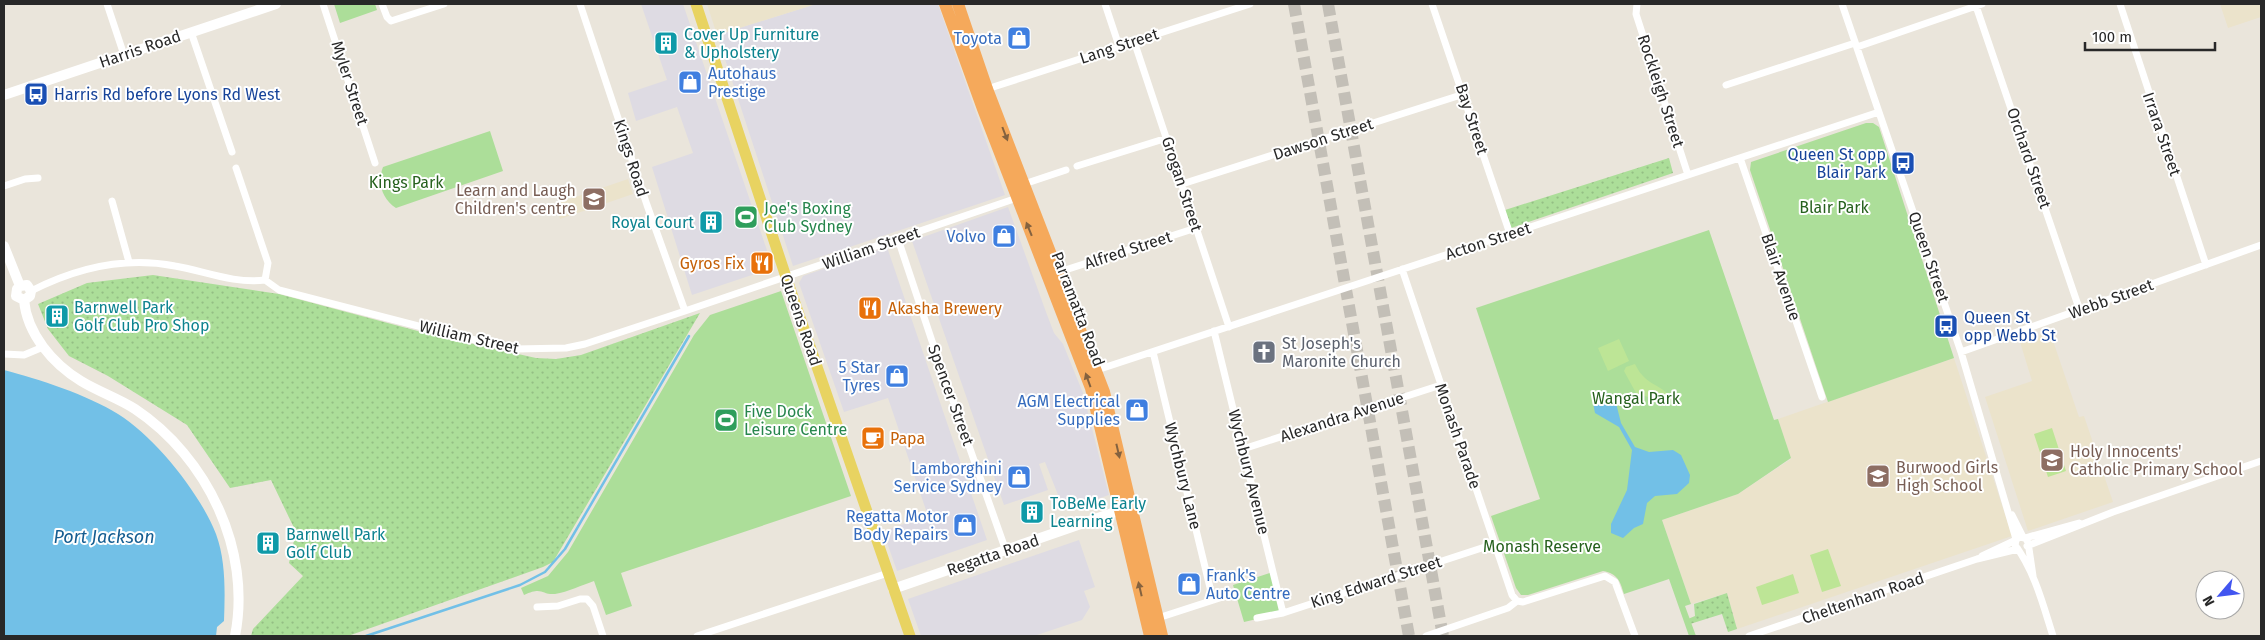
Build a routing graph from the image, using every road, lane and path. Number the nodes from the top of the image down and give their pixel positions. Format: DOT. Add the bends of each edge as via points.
graph roads {
  1 [pos="107,4"];
  2 [pos="276,4"];
  3 [pos="323,4"];
  4 [pos="382,4"];
  5 [pos="444,4"];
  6 [pos="580,4"];
  7 [pos="696,4"];
  8 [pos="945,4"];
  9 [pos="958,4"];
  10 [pos="1105,4"];
  11 [pos="1250,4"];
  12 [pos="1432,4"];
  13 [pos="1842,4"];
  14 [pos="2120,4"];
  15 [pos="1979,5"];
  16 [pos="259,6"];
  17 [pos="1636,6"];
  18 [pos="191,32"];
  19 [pos="1134,41"];
  20 [pos="1856,45"];
  21 [pos="1119,46"];
  22 [pos="124,55"];
  23 [pos="1726,85"];
  24 [pos="987,88"];
  25 [pos="1464,94"];
  26 [pos="4,95"];
  27 [pos="1879,112"];
  28 [pos="1166,138"];
  29 [pos="232,152"];
  30 [pos="1740,158"];
  31 [pos="375,163"];
  32 [pos="1077,166"];
  33 [pos="236,168"];
  34 [pos="1066,170"];
  35 [pos="1688,175"];
  36 [pos="38,178"];
  37 [pos="1024,184"];
  38 [pos="1182,184"];
  39 [pos="4,186"];
  40 [pos="1017,198"];
  41 [pos="112,201"];
  42 [pos="1196,228"];
  43 [pos="1510,234"];
  44 [pos="898,239"];
  45 [pos="2261,244"];
  46 [pos="4,246"];
  47 [pos="129,262"];
  48 [pos="2206,265"];
  49 [pos="1402,269"];
  50 [pos="1059,272"];
  51 [pos="786,277"];
  52 [pos="264,280"];
  53 [pos="20,286"];
  54 [pos="31,291"];
  55 [pos="24,300"];
  56 [pos="685,311"];
  57 [pos="2080,311"];
  58 [pos="1229,326"];
  59 [pos="1214,331"];
  60 [pos="43,347"];
  61 [pos="1153,352"];
  62 [pos="1961,352"];
  63 [pos="4,354"];
  64 [pos="1097,370"];
  65 [pos="1441,385"];
  66 [pos="1822,397"];
  67 [pos="1243,449"];
  68 [pos="2261,461"];
  69 [pos="1121,510"];
  70 [pos="2087,522"];
  71 [pos="2020,539"];
  72 [pos="1494,544"];
  73 [pos="2023,548"];
  74 [pos="1006,551"];
  75 [pos="1978,559"];
  76 [pos="888,573"];
  77 [pos="894,589"];
  78 [pos="1232,594"];
  79 [pos="1213,600"];
  80 [pos="1517,602"];
  81 [pos="537,607"];
  82 [pos="1283,613"];
  83 [pos="1158,618"];
  84 [pos="1257,618"];
  85 [pos="1454,627"];
  86 [pos="1768,634"];
  87 [pos="235,636"];
  88 [pos="603,636"];
  89 [pos="697,636"];
  90 [pos="910,636"];
  91 [pos="1150,636"];
  92 [pos="1162,636"];
  93 [pos="1426,636"];
  94 [pos="1458,636"];
  95 [pos="1635,636"];
  96 [pos="1749,636"];
  97 [pos="2053,636"];
  1 -- 22 [label="street"];
  2 -- 16 [label="main road, Harris Road"];
  3 -- 31 [label="street, Myler Street"];
  4 -- 5 [label="street" via="391,21"];
  6 -- 56 [label="street, Kings Road"];
  7 -- 51 [label="main road, Queens Road"];
  8 -- 40 [label="highway, Parramatta Road"];
  9 -- 24 [label="highway, Parramatta Road"];
  10 -- 21 [label="street"];
  11 -- 19 [label="street, Lang Street"];
  12 -- 25 [label="street, Bay Street"];
  13 -- 20 [label="street, Queen Street"];
  14 -- 48 [label="street, Irrara Street"];
  15 -- 20 [label="street"];
  15 -- 57 [label="street, Orchard Street"];
  16 -- 18 [label="main road, Harris Road"];
  17 -- 35 [label="street, Rockleigh Street"];
  18 -- 22 [label="main road, Harris Road"];
  18 -- 29 [label="street"];
  19 -- 21 [label="street, Lang Street"];
  19 -- 28 [label="street, Grogan Street"];
  20 -- 23 [label="street"];
  20 -- 27 [label="street, Queen Street"];
  21 -- 24 [label="street, Lang Street"];
  22 -- 26 [label="main road, Harris Road"];
  24 -- 37 [label="highway, Parramatta Road, one-way"];
  25 -- 38 [label="street, Dawson Street"];
  25 -- 43 [label="street, Bay Street"];
  27 -- 30 [label="street, Acton Street"];
  27 -- 62 [label="street, Queen Street"];
  28 -- 32 [label="street"];
  28 -- 38 [label="street, Grogan Street"];
  30 -- 35 [label="street, Acton Street"];
  30 -- 66 [label="street, Blair Avenue"];
  33 -- 52 [label="street" via="268,263"];
  34 -- 37 [label="street"];
  35 -- 43 [label="street, Acton Street"];
  36 -- 39 [label="street"];
  37 -- 50 [label="highway, Parramatta Road"];
  38 -- 42 [label="street, Grogan Street"];
  40 -- 44 [label="street, William Street"];
  69 -- 40 [label="highway, Parramatta Road, one-way" via="1091,388"];
  41 -- 47 [label="street"];
  42 -- 50 [label="street, Alfred Street"];
  42 -- 58 [label="street, Grogan Street"];
  43 -- 49 [label="street, Acton Street"];
  44 -- 51 [label="street, William Street"];
  44 -- 74 [label="street, Spencer Street"];
  45 -- 48 [label="street, Webb Street"];
  46 -- 53 [label="main road"];
  47 -- 52 [label="street, William Street" via="173,265 248,282"];
  47 -- 54 [label="street, William Street" via="78,270"];
  48 -- 57 [label="street, Webb Street"];
  49 -- 58 [label="street, Acton Street"];
  49 -- 65 [label="street, Monash Parade"];
  50 -- 64 [label="highway, Parramatta Road"];
  51 -- 56 [label="street, William Street"];
  51 -- 76 [label="main road, Queens Road"];
  52 -- 56 [label="street, William Street" via="279,290 516,349 553,349 584,344"];
  53 -- 54 [label="main road"];
  53 -- 55 [label="main road" via="16,289 16,296"];
  54 -- 55 [label="main road"];
  55 -- 60 [label="main road"];
  57 -- 62 [label="street, Webb Street"];
  58 -- 59 [label="street, Acton Street"];
  59 -- 61 [label="street, Acton Street"];
  59 -- 67 [label="street, Wychbury Avenue"];
  60 -- 63 [label="street" via="24,355"];
  60 -- 87 [label="main road" via="77,378 150,420 180,449 204,481 233,553 239,608"];
  61 -- 64 [label="street, Acton Street"];
  61 -- 79 [label="street, Wychbury Lane"];
  62 -- 71 [label="street, Queen Street"];
  64 -- 83 [label="highway, Parramatta Road, one-way"];
  65 -- 67 [label="street, Alexandra Avenue"];
  65 -- 72 [label="street, Monash Parade"];
  67 -- 82 [label="street, Wychbury Avenue"];
  68 -- 70 [label="street, Cheltenham Road"];
  69 -- 74 [label="main road, Regatta Road"];
  91 -- 69 [label="highway, Parramatta Road, one-way"];
  70 -- 71 [label="street, Cheltenham Road"];
  70 -- 73 [label="street, Cheltenham Road"];
  71 -- 73 [label="street" via="2016,545"];
  71 -- 73 [label="street" via="2028,542"];
  71 -- 75 [label="street, Cheltenham Road"];
  72 -- 80 [label="street, Monash Parade"];
  72 -- 82 [label="street, King Edward Street"];
  73 -- 75 [label="street, Cheltenham Road"];
  73 -- 97 [label="street"];
  74 -- 77 [label="main road, Regatta Road"];
  75 -- 86 [label="street, Cheltenham Road"];
  76 -- 77 [label="main road, Queens Road"];
  76 -- 89 [label="street"];
  77 -- 90 [label="main road, Queens Road"];
  78 -- 79 [label="street"];
  79 -- 83 [label="street"];
  80 -- 85 [label="street"];
  80 -- 95 [label="street" via="1609,577 1617,587"];
  81 -- 88 [label="street" via="586,599 593,606"];
  82 -- 84 [label="street, King Edward Street"];
  83 -- 92 [label="highway, Parramatta Road"];
  85 -- 93 [label="street"];
  85 -- 94 [label="street"];
  86 -- 96 [label="street, Cheltenham Road"];
}
